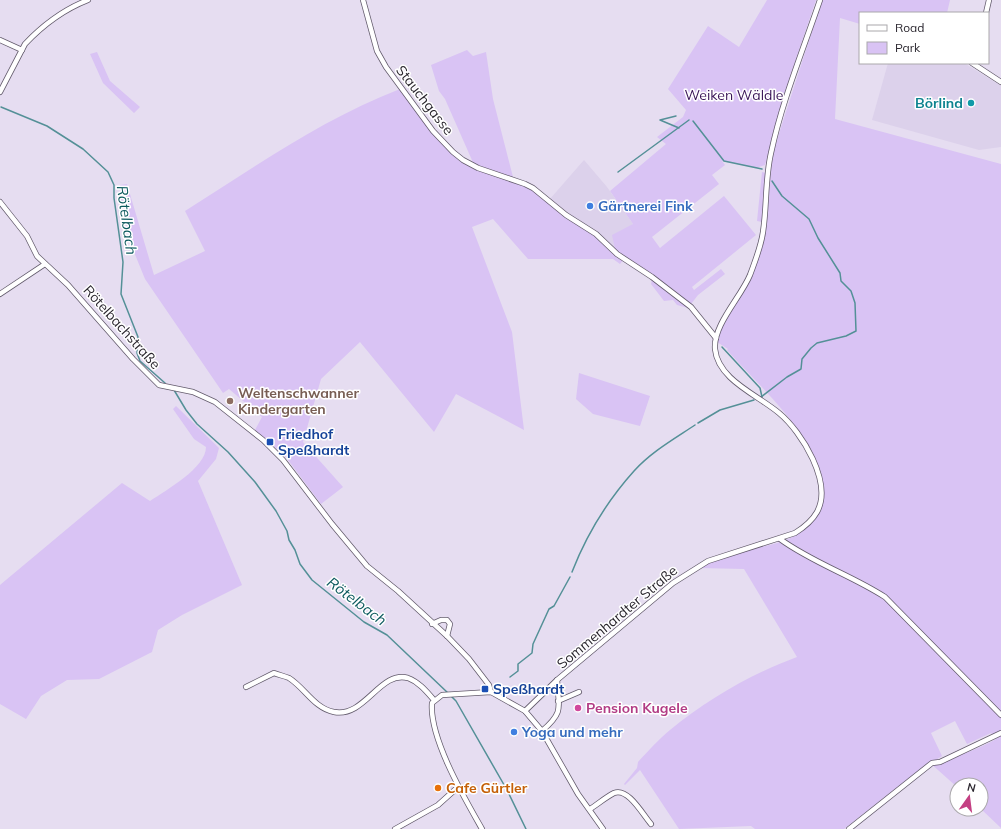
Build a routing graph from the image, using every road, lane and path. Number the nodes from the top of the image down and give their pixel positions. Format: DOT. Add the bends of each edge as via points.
graph roads {
  1 [pos="88,0"];
  2 [pos="363,0"];
  3 [pos="820,0"];
  4 [pos="989,0"];
  5 [pos="986,12"];
  6 [pos="0,40"];
  7 [pos="22,50"];
  8 [pos="974,64"];
  9 [pos="1001,82"];
  10 [pos="0,92"];
  11 [pos="0,202"];
  12 [pos="45,264"];
  13 [pos="0,294"];
  14 [pos="716,338"];
  15 [pos="780,539"];
  16 [pos="432,624"];
  17 [pos="447,636"];
  18 [pos="557,680"];
  19 [pos="246,687"];
  20 [pos="491,692"];
  21 [pos="579,692"];
  22 [pos="434,700"];
  23 [pos="558,701"];
  24 [pos="525,710"];
  25 [pos="1001,715"];
  26 [pos="542,731"];
  27 [pos="1001,733"];
  28 [pos="458,787"];
  29 [pos="590,809"];
  30 [pos="651,824"];
  31 [pos="395,829"];
  32 [pos="482,829"];
  33 [pos="603,829"];
  34 [pos="849,829"];
  1 -- 7 [label="street" via="40,30"];
  2 -- 14 [label="street, Stauchgasse" via="377,51 386,67 433,131 453,152 478,168 533,188 566,215 596,234 617,254 691,307"];
  3 -- 14 [label="street" via="771,151 763,233 756,257 748,278"];
  4 -- 5 [label="street"];
  6 -- 7 [label="street"];
  7 -- 10 [label="street"];
  8 -- 9 [label="street"];
  11 -- 12 [label="street, Rötelbachstraße"];
  12 -- 13 [label="street"];
  12 -- 16 [label="street, Rötelbachstraße" via="68,284 159,385 204,396 263,440 283,460 367,566"];
  14 -- 15 [label="street, Sommenhardter Straße" via="717,358 729,378 762,400 793,427 816,466 822,492 817,512 795,533"];
  15 -- 18 [label="street, Sommenhardter Straße" via="714,558 689,572"];
  15 -- 25 [label="street" via="796,551 872,588 885,597"];
  16 -- 17 [label="street, Rötelbachstraße"];
  16 -- 17 [label="street" via="447,620 450,624"];
  17 -- 20 [label="street, Rötelbachstraße" via="473,664 489,685"];
  18 -- 23 [label="street"];
  18 -- 24 [label="street, Sommenhardter Straße"];
  19 -- 22 [label="street" via="274,673 288,678 325,709 346,713 360,705 386,682 409,678 420,685"];
  20 -- 22 [label="street" via="446,695"];
  20 -- 24 [label="street"];
  21 -- 23 [label="street"];
  22 -- 28 [label="street" via="431,710 434,723"];
  23 -- 26 [label="street" via="557,716"];
  24 -- 26 [label="street"];
  26 -- 29 [label="street" via="578,794"];
  27 -- 34 [label="street" via="940,762 932,763"];
  28 -- 31 [label="street" via="438,805"];
  28 -- 32 [label="street"];
  29 -- 30 [label="street" via="615,793 622,792 628,795"];
  29 -- 33 [label="street"];
}
